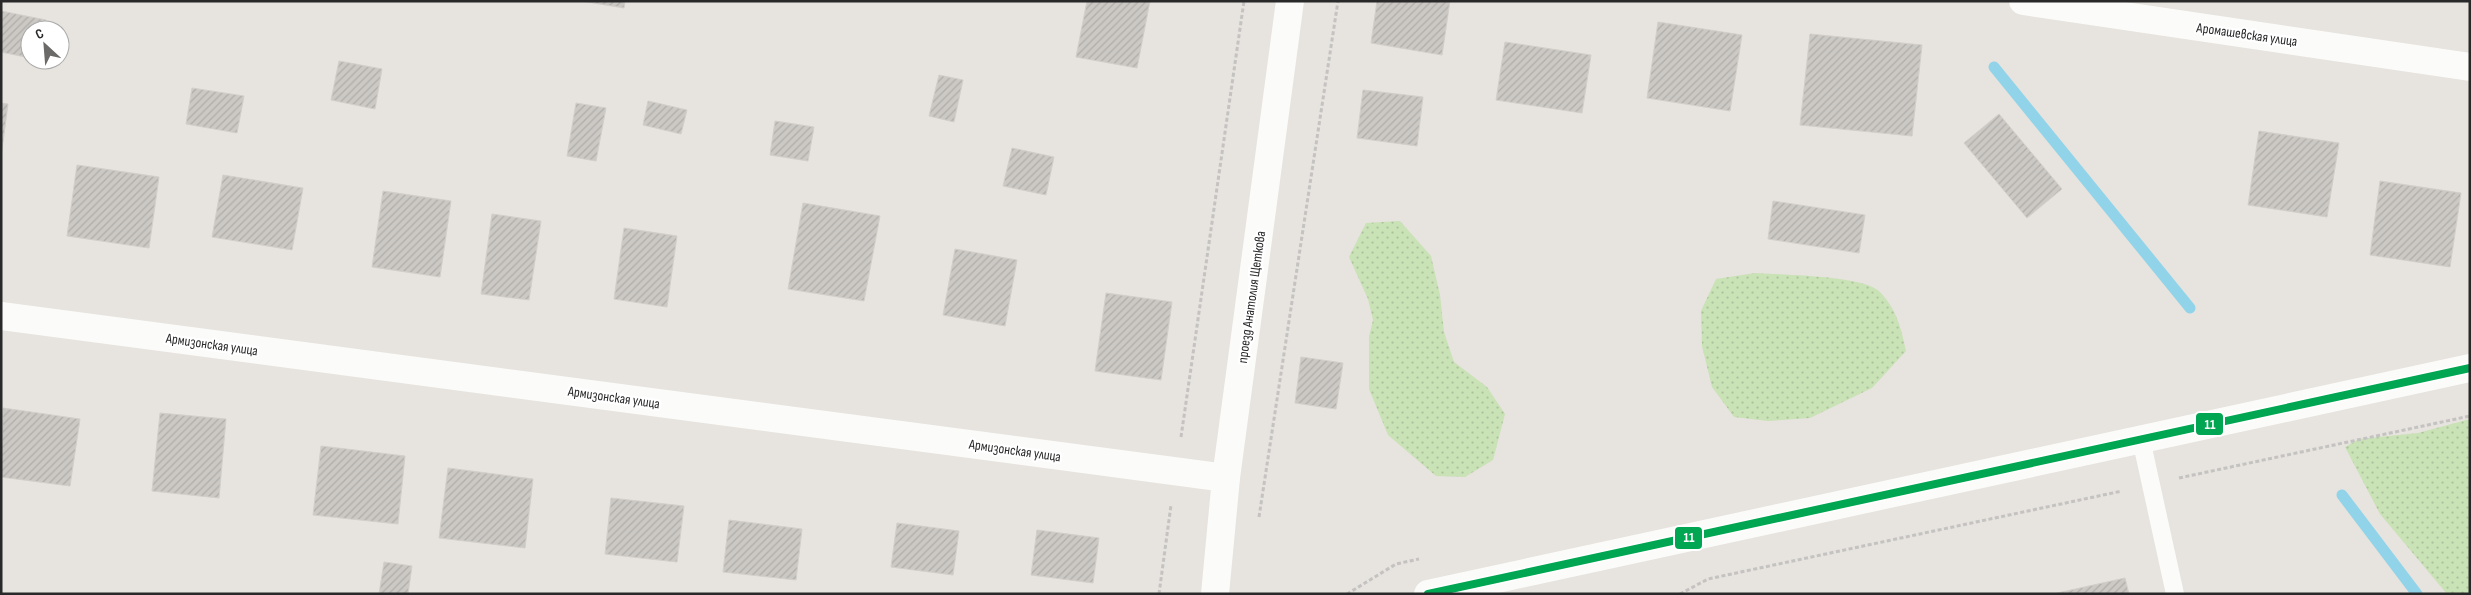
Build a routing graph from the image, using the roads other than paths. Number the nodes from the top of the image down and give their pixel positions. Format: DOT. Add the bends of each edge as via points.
graph roads {
  1 [pos="1290,1"];
  2 [pos="2023,1"];
  3 [pos="2470,67"];
  4 [pos="1,316"];
  5 [pos="2470,368"];
  6 [pos="2141,439"];
  7 [pos="1226,478"];
  8 [pos="1215,594"];
  9 [pos="1428,594"];
  10 [pos="2175,594"];
  1 -- 7 [label="street, проезд Анатолия Щеткова"];
  2 -- 3 [label="street, Аромашевская улица"];
  4 -- 7 [label="street, Армизонская улица"];
  5 -- 6 [label="street"];
  6 -- 9 [label="street"];
  6 -- 10 [label="lane"];
  7 -- 8 [label="street, проезд Анатолия Щеткова"];
}
